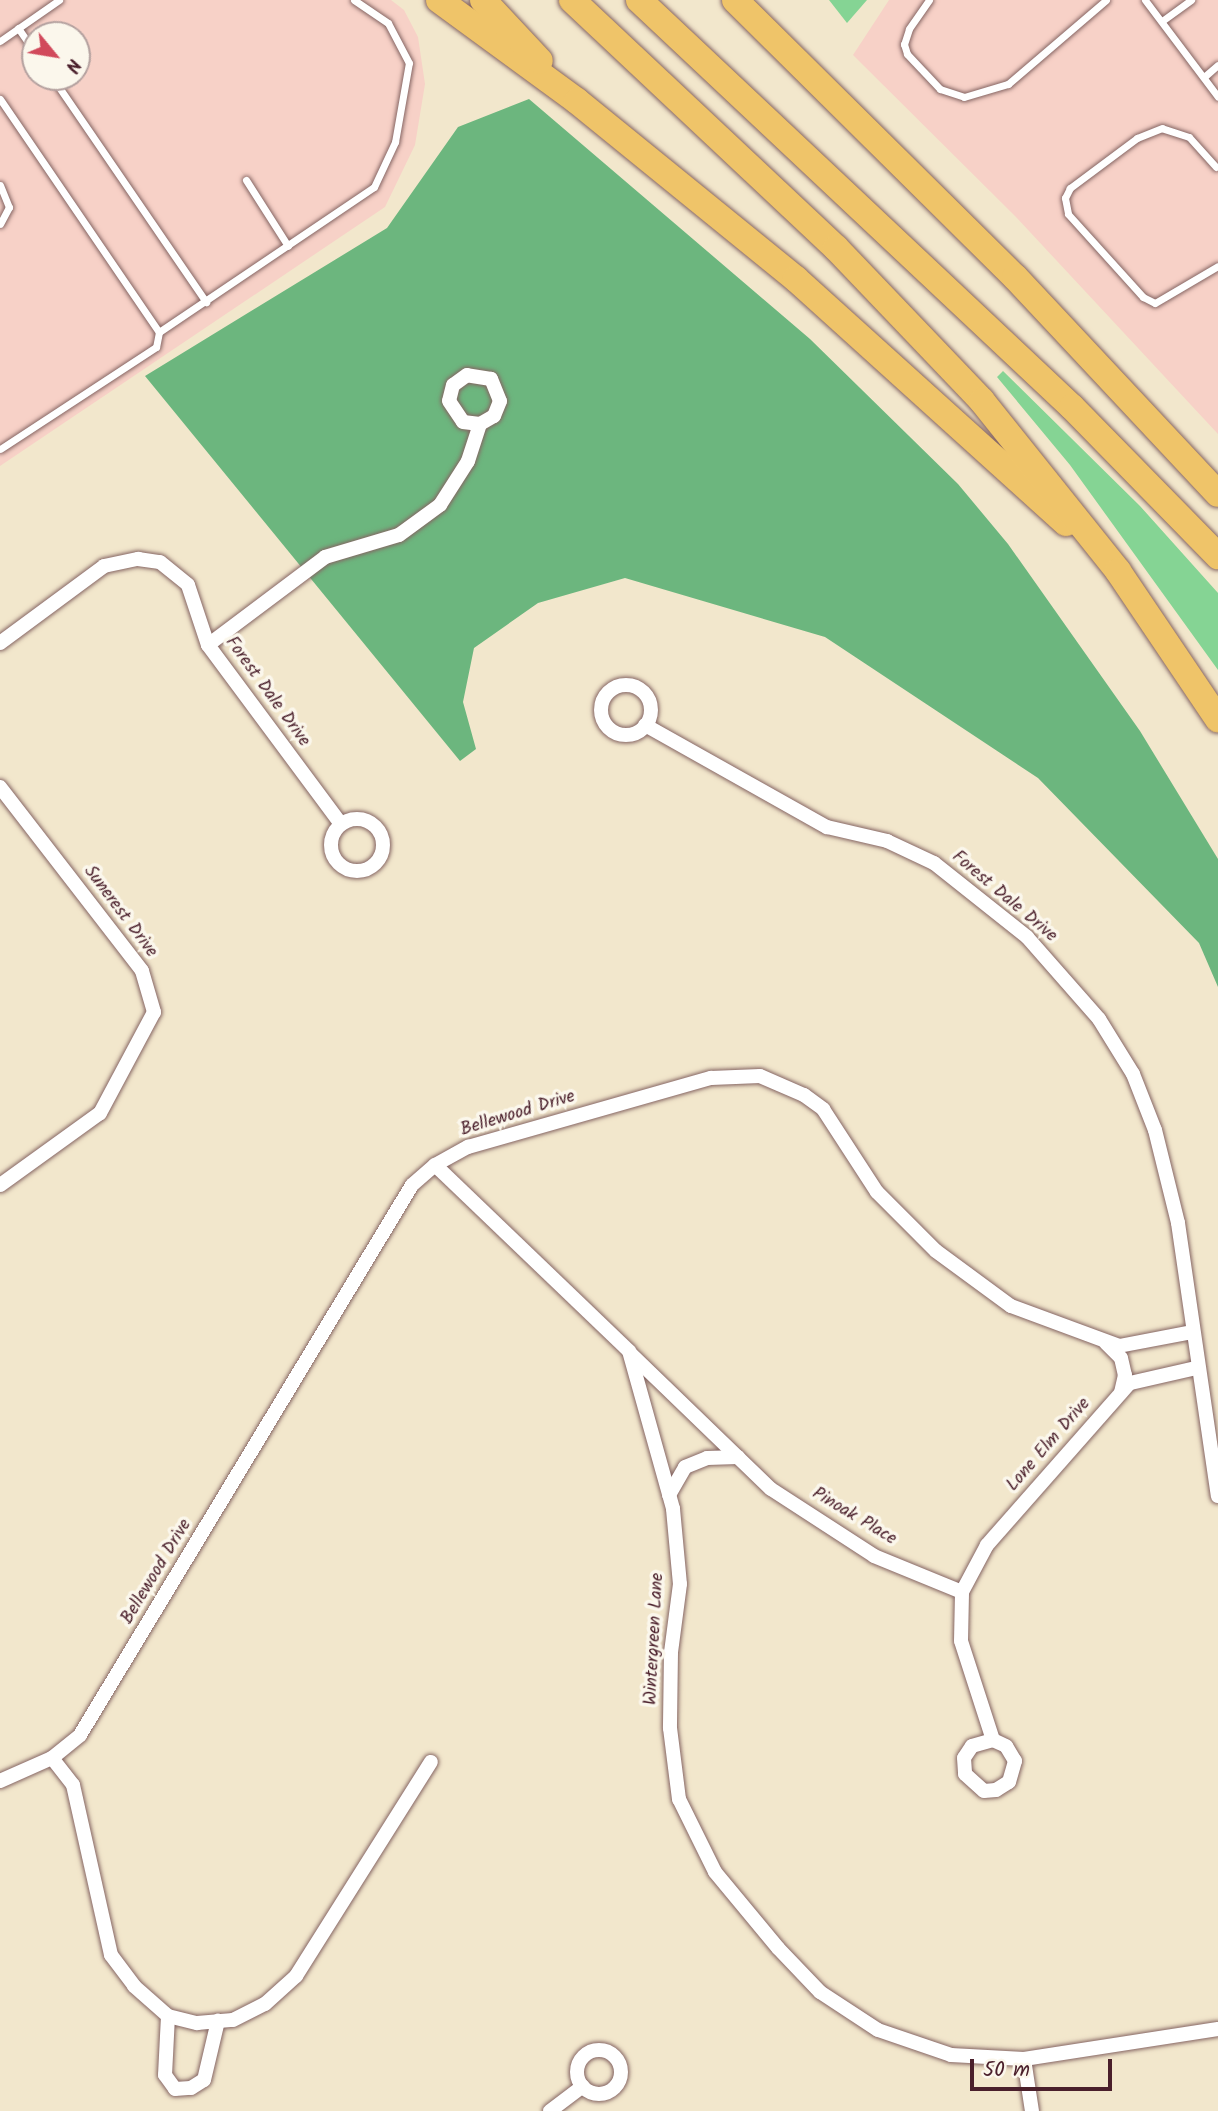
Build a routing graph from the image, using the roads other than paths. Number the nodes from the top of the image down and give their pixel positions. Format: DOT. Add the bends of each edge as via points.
graph roads {
  1 [pos="59,0"];
  2 [pos="354,0"];
  3 [pos="439,0"];
  4 [pos="483,0"];
  5 [pos="572,0"];
  6 [pos="639,0"];
  7 [pos="735,0"];
  8 [pos="756,0"];
  9 [pos="929,0"];
  10 [pos="1106,0"];
  11 [pos="1145,0"];
  12 [pos="1191,0"];
  13 [pos="1161,21"];
  14 [pos="18,28"];
  15 [pos="21,32"];
  16 [pos="0,41"];
  17 [pos="1218,65"];
  18 [pos="1204,77"];
  19 [pos="62,91"];
  20 [pos="1218,97"];
  21 [pos="0,99"];
  22 [pos="577,101"];
  23 [pos="858,118"];
  24 [pos="1217,167"];
  25 [pos="246,180"];
  26 [pos="0,185"];
  27 [pos="0,224"];
  28 [pos="288,246"];
  29 [pos="1218,266"];
  30 [pos="206,302"];
  31 [pos="159,332"];
  32 [pos="480,425"];
  33 [pos="0,449"];
  34 [pos="1218,494"];
  35 [pos="1218,556"];
  36 [pos="1118,571"];
  37 [pos="0,643"];
  38 [pos="208,645"];
  39 [pos="1218,719"];
  40 [pos="645,725"];
  41 [pos="0,787"];
  42 [pos="340,823"];
  43 [pos="435,1165"];
  44 [pos="0,1185"];
  45 [pos="1192,1332"];
  46 [pos="1105,1342"];
  47 [pos="629,1352"];
  48 [pos="1196,1368"];
  49 [pos="1121,1392"];
  50 [pos="738,1457"];
  51 [pos="669,1495"];
  52 [pos="1218,1496"];
  53 [pos="962,1592"];
  54 [pos="992,1740"];
  55 [pos="52,1758"];
  56 [pos="431,1762"];
  57 [pos="0,1781"];
  58 [pos="168,2016"];
  59 [pos="218,2021"];
  60 [pos="1218,2029"];
  61 [pos="1024,2059"];
  62 [pos="583,2086"];
  63 [pos="550,2111"];
  64 [pos="1032,2111"];
  1 -- 14 [label="lane"];
  2 -- 28 [label="lane" via="388,23 409,63 395,142 374,187"];
  3 -- 22 [label="highway"];
  4 -- 22 [label="highway"];
  5 -- 36 [label="highway" via="911,324 999,421"];
  6 -- 35 [label="highway" via="1072,407"];
  7 -- 23 [label="highway"];
  8 -- 23 [label="highway"];
  9 -- 10 [label="lane" via="909,29 904,44 907,54 940,89 964,97 1008,84"];
  11 -- 13 [label="lane"];
  12 -- 13 [label="lane"];
  13 -- 18 [label="lane"];
  14 -- 15 [label="lane"];
  14 -- 16 [label="lane"];
  17 -- 18 [label="lane"];
  18 -- 20 [label="lane"];
  19 -- 30 [label="lane"];
  21 -- 31 [label="lane"];
  22 -- 36 [label="highway" via="850,325"];
  23 -- 34 [label="highway"];
  24 -- 29 [label="lane" via="1189,137 1162,128 1137,138 1070,188 1065,198 1068,214 1143,297 1155,303"];
  25 -- 28 [label="lane"];
  26 -- 27 [label="lane" via="9,207"];
  28 -- 30 [label="lane"];
  30 -- 31 [label="lane"];
  31 -- 33 [label="lane" via="156,347"];
  32 -- 38 [label="street" via="468,461 440,505 399,535 325,557"];
  36 -- 39 [label="highway"];
  37 -- 38 [label="street, Forest Dale Drive" via="104,566 138,559 160,562 188,585"];
  38 -- 42 [label="street, Forest Dale Drive"];
  40 -- 45 [label="street, Forest Dale Drive" via="827,827 887,841 934,863 1027,937 1064,975 1133,1074 1155,1130 1178,1223"];
  41 -- 44 [label="street, Sunerest Drive" via="142,971 154,1012 100,1113"];
  43 -- 46 [label="street, Bellewood Drive" via="468,1147 711,1077 760,1076 804,1095 823,1109 877,1192 936,1251 1011,1307"];
  43 -- 47 [label="street"];
  43 -- 55 [label="street, Bellewood Drive" via="412,1185 94,1714 80,1735"];
  45 -- 46 [label="street, Bellewood Drive" via="1119,1346"];
  45 -- 48 [label="street, Forest Dale Drive"];
  46 -- 49 [label="street" via="1121,1358 1125,1375"];
  47 -- 50 [label="street, Pinoak Place"];
  47 -- 51 [label="street, Wintergreen Lane"];
  48 -- 49 [label="street, Lone Elm Drive" via="1130,1383"];
  48 -- 52 [label="street, Forest Dale Drive"];
  49 -- 53 [label="street, Lone Elm Drive" via="987,1545"];
  50 -- 51 [label="street" via="707,1458 685,1467"];
  50 -- 53 [label="street, Pinoak Place" via="771,1489 874,1556"];
  51 -- 61 [label="street, Wintergreen Lane" via="680,1584 671,1652 672,1740 679,1799 715,1872 820,1992 878,2030 951,2055"];
  53 -- 54 [label="street" via="961,1641"];
  55 -- 57 [label="street, Bellewood Drive"];
  55 -- 58 [label="street" via="73,1785 111,1955 134,1986"];
  56 -- 59 [label="street" via="296,1976 265,2004 233,2020"];
  58 -- 59 [label="street" via="197,2023"];
  58 -- 59 [label="street" via="165,2075 175,2089 191,2088 204,2080"];
  60 -- 61 [label="street, Wintergreen Lane"];
  61 -- 64 [label="street"];
  62 -- 63 [label="street"];
}
